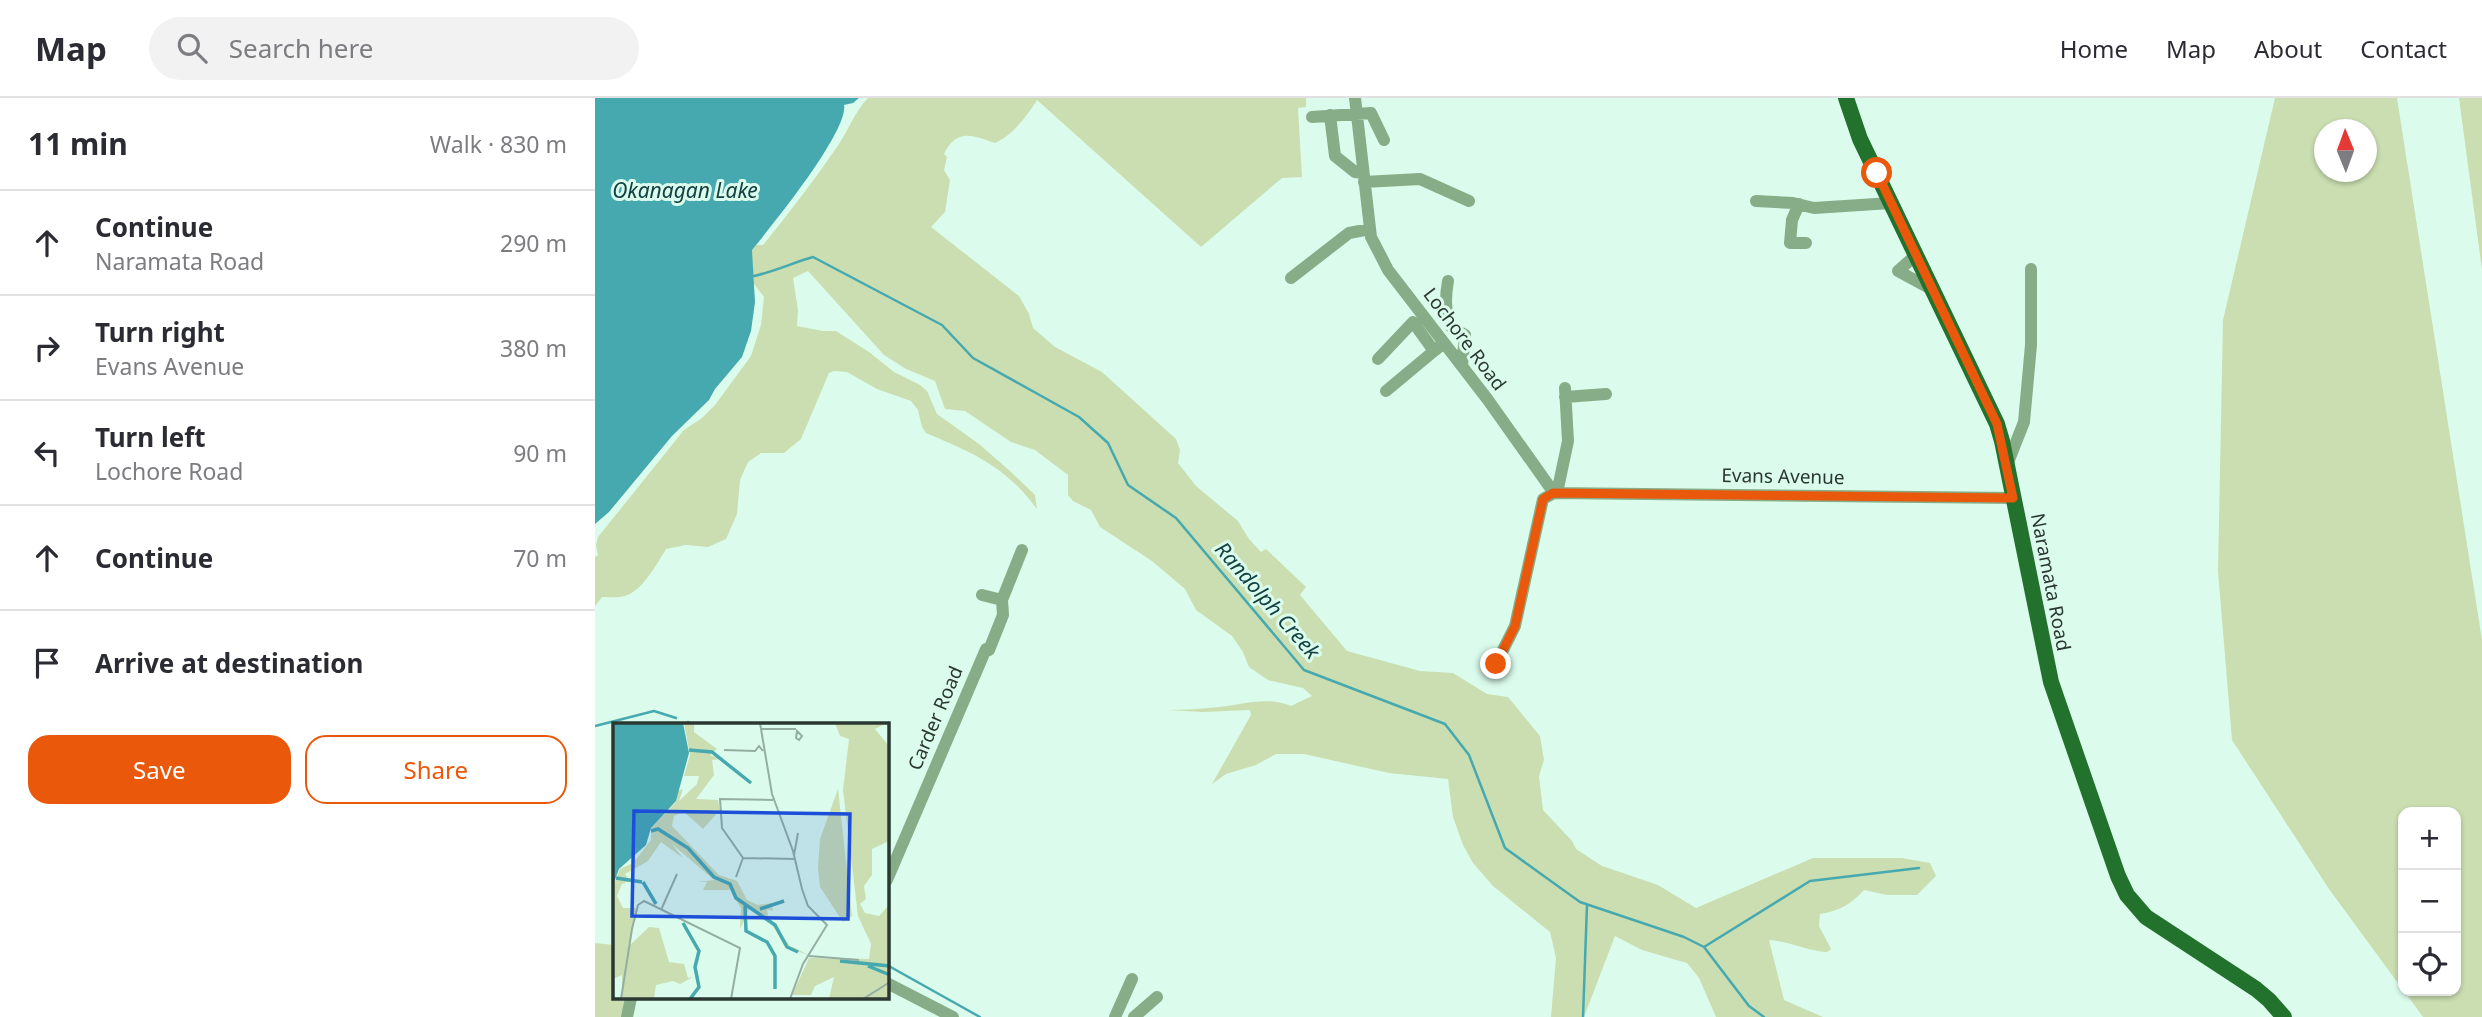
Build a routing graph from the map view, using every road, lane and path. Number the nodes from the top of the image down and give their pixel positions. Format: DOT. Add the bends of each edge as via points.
graph roads {
  1 [pos="1355,98"];
  2 [pos="1846,98"];
  3 [pos="1356,113"];
  4 [pos="1330,115"];
  5 [pos="1312,117"];
  6 [pos="1384,140"];
  7 [pos="1364,177"];
  8 [pos="1469,201"];
  9 [pos="1756,201"];
  10 [pos="1891,203"];
  11 [pos="1799,204"];
  12 [pos="1370,229"];
  13 [pos="1806,243"];
  14 [pos="1916,255"];
  15 [pos="2031,269"];
  16 [pos="1291,278"];
  17 [pos="1448,281"];
  18 [pos="1933,290"];
  19 [pos="1439,347"];
  20 [pos="1378,359"];
  21 [pos="1462,366"];
  22 [pos="1386,391"];
  23 [pos="1606,394"];
  24 [pos="2007,465"];
  25 [pos="1555,493"];
  26 [pos="2013,498"];
  27 [pos="1022,550"];
  28 [pos="982,595"];
  29 [pos="1002,600"];
  30 [pos="1496,664"];
  31 [pos="889,875"];
  32 [pos="1132,979"];
  33 [pos="889,984"];
  34 [pos="1157,997"];
  35 [pos="953,1017"];
  36 [pos="1115,1017"];
  37 [pos="1133,1017"];
  38 [pos="2284,1017"];
  1 -- 3 [label="street, Lochore Road"];
  2 -- 10 [label="main road, Naramata Road"];
  3 -- 4 [label="street"];
  3 -- 6 [label="street" via="1371,113"];
  3 -- 7 [label="street, Lochore Road"];
  4 -- 5 [label="street"];
  4 -- 7 [label="street" via="1335,156"];
  7 -- 8 [label="street" via="1420,179"];
  7 -- 12 [label="street, Lochore Road"];
  9 -- 11 [label="street"];
  10 -- 11 [label="street" via="1814,208"];
  10 -- 14 [label="main road, Naramata Road"];
  11 -- 13 [label="street" via="1790,243"];
  12 -- 16 [label="street" via="1349,233"];
  12 -- 19 [label="street, Lochore Road" via="1388,270"];
  14 -- 18 [label="main road, Naramata Road"];
  14 -- 18 [label="street" via="1898,271"];
  15 -- 24 [label="street" via="2024,422"];
  17 -- 21 [label="street" via="1447,315 1451,327 1465,335"];
  18 -- 24 [label="main road, Naramata Road" via="1997,424"];
  19 -- 20 [label="street" via="1413,322"];
  19 -- 21 [label="street, Lochore Road"];
  19 -- 22 [label="street"];
  21 -- 25 [label="street, Lochore Road"];
  23 -- 25 [label="street" via="1565,392 1568,441"];
  24 -- 26 [label="main road, Naramata Road"];
  25 -- 26 [label="street, Evans Avenue"];
  25 -- 30 [label="street" via="1543,499 1515,626"];
  26 -- 38 [label="main road, Naramata Road" via="2056,701 2127,895 2157,926 2256,989"];
  27 -- 29 [label="street, Carder Road"];
  28 -- 29 [label="street"];
  29 -- 31 [label="street, Carder Road" via="1003,615"];
  32 -- 36 [label="street"];
  33 -- 35 [label="street"];
  34 -- 37 [label="street"];
}
